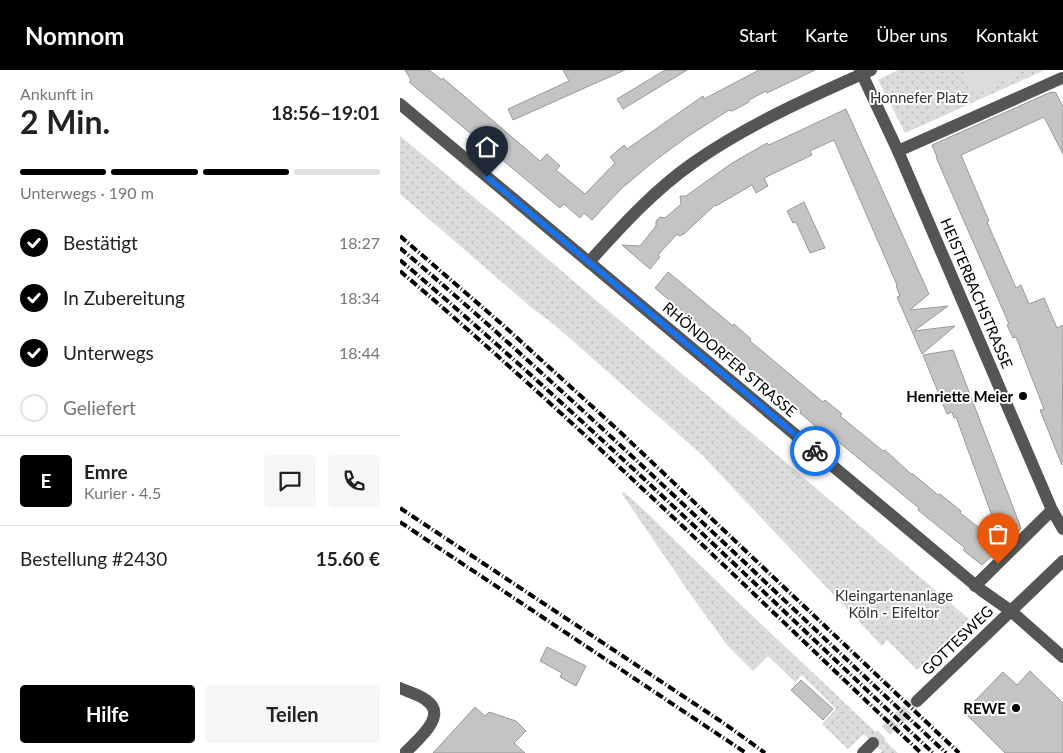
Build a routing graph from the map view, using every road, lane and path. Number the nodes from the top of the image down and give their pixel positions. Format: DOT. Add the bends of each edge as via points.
graph roads {
  1 [pos="865,71"];
  2 [pos="1061,76"];
  3 [pos="400,104"];
  4 [pos="898,150"];
  5 [pos="589,262"];
  6 [pos="1052,510"];
  7 [pos="1063,529"];
  8 [pos="1063,561"];
  9 [pos="976,586"];
  10 [pos="1011,611"];
  11 [pos="1063,657"];
  12 [pos="400,688"];
  13 [pos="917,701"];
  14 [pos="873,743"];
  15 [pos="405,753"];
  16 [pos="863,753"];
  1 -- 4 [label="street, HEISTERBACHSTRASSE"];
  1 -- 5 [label="street" via="748,130 692,164 643,204"];
  2 -- 4 [label="street"];
  3 -- 5 [label="street, RHÖNDORFER STRASSE"];
  4 -- 6 [label="street, HEISTERBACHSTRASSE"];
  5 -- 9 [label="street, RHÖNDORFER STRASSE"];
  6 -- 7 [label="street, HEISTERBACHSTRASSE"];
  6 -- 9 [label="street, GOTTESWEG"];
  8 -- 10 [label="street, GOTTESWEG"];
  9 -- 10 [label="street, RHÖNDORFER STRASSE"];
  10 -- 11 [label="street, RHÖNDORFER STRASSE"];
  10 -- 13 [label="street, GOTTESWEG"];
  12 -- 15 [label="street" via="424,698 434,708 435,716"];
  14 -- 16 [label="street"];
}
